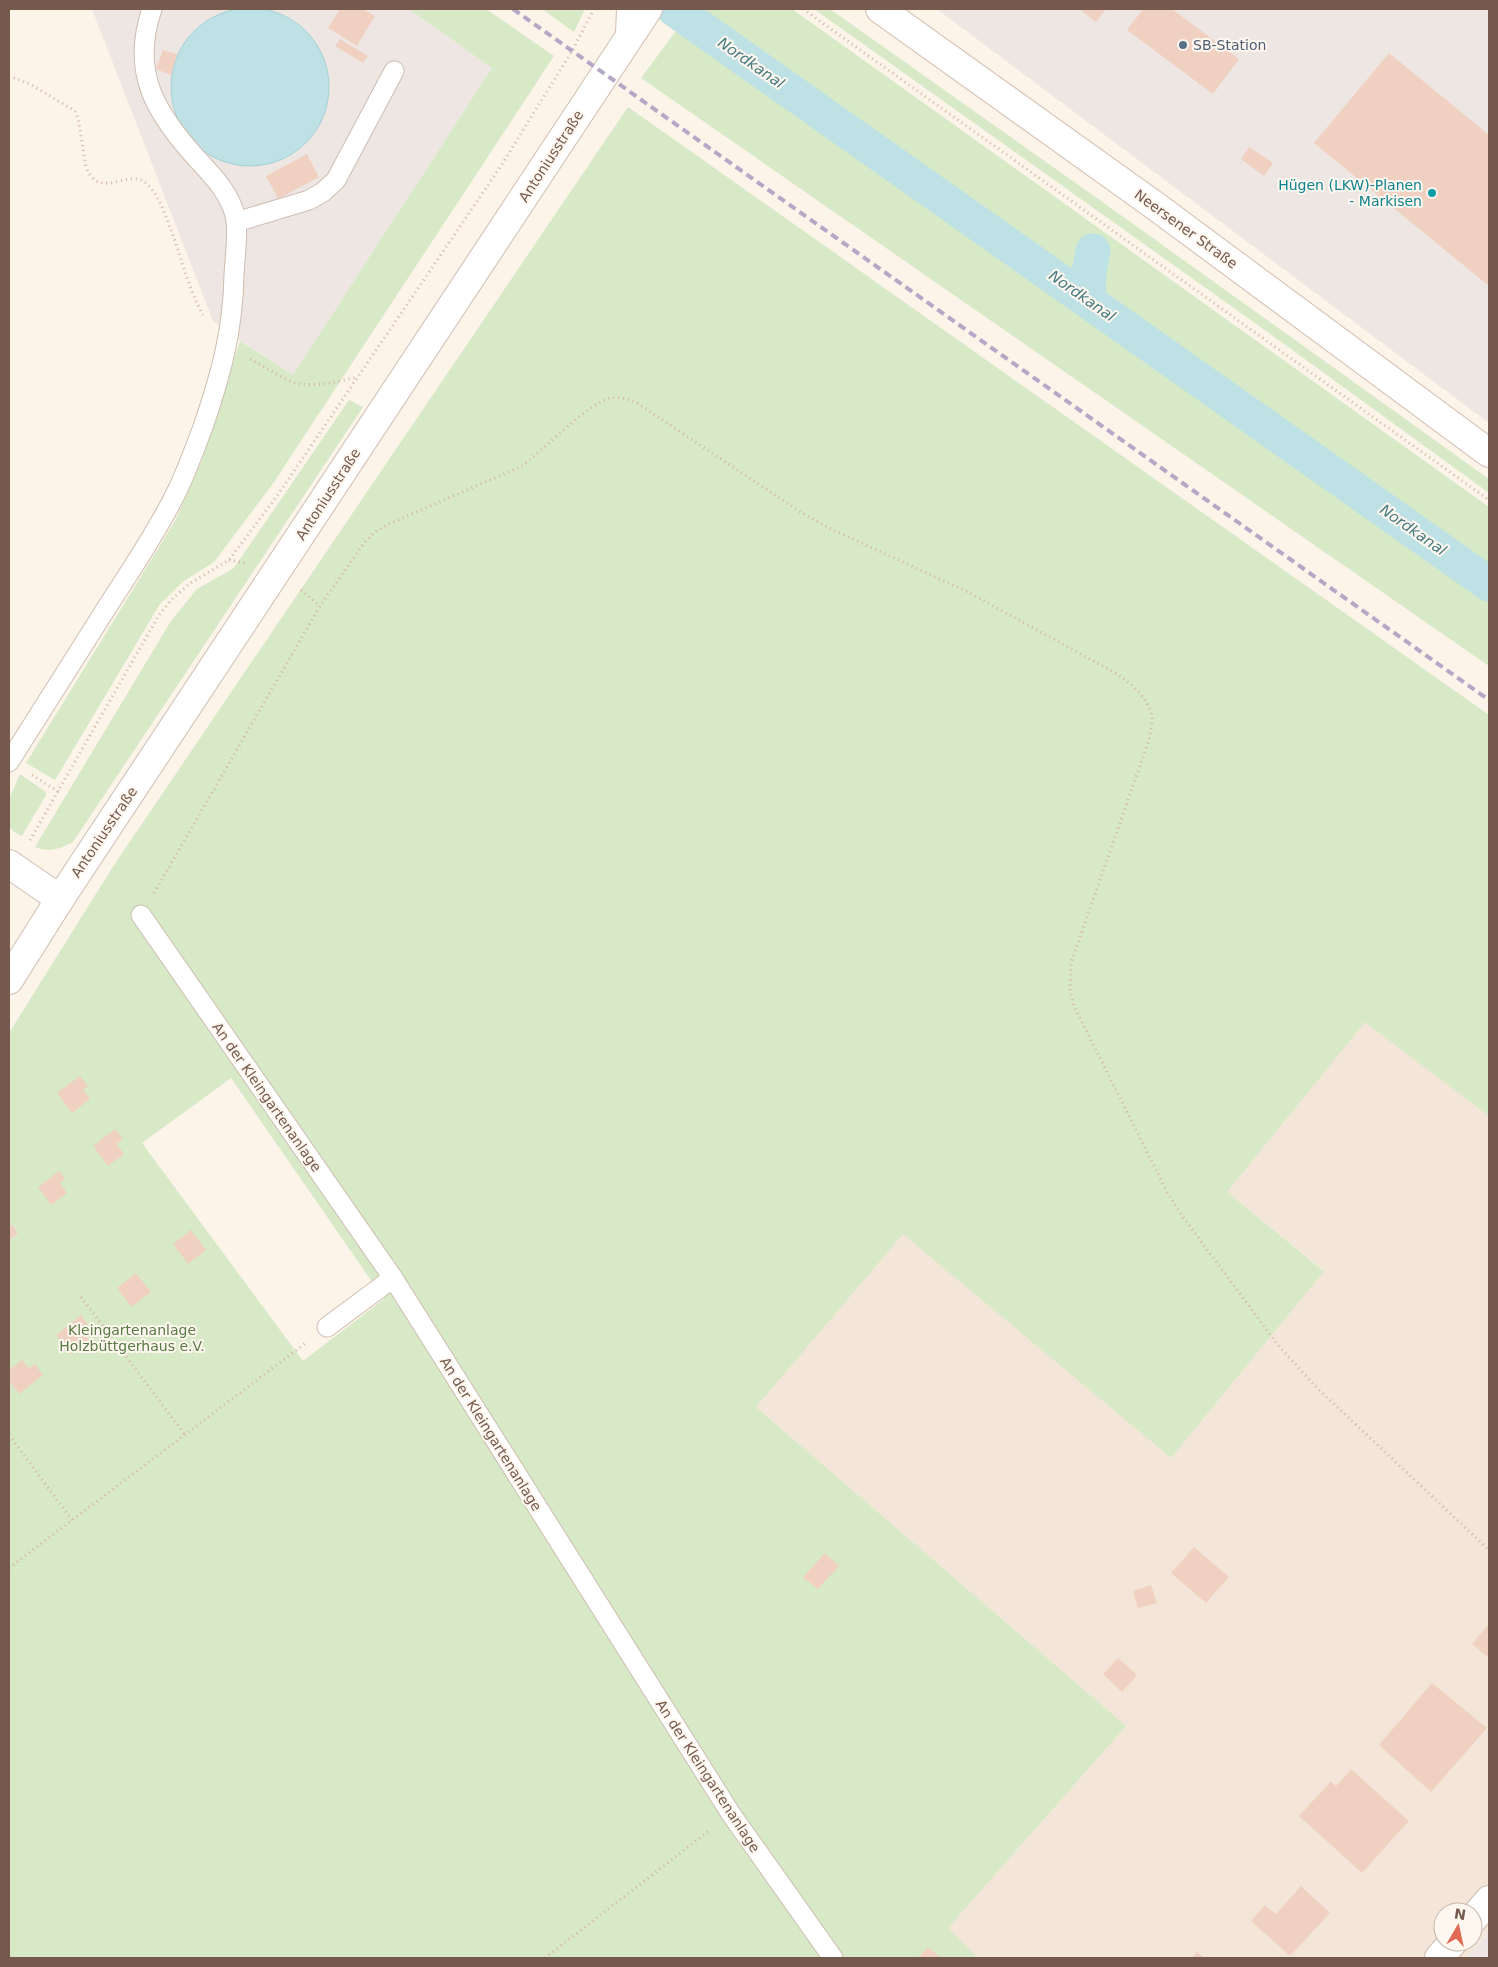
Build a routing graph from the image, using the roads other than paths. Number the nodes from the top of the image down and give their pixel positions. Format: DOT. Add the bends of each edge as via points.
graph roads {
  1 [pos="152,9"];
  2 [pos="631,9"];
  3 [pos="648,9"];
  4 [pos="884,10"];
  5 [pos="630,35"];
  6 [pos="394,71"];
  7 [pos="236,222"];
  8 [pos="1489,453"];
  9 [pos="9,762"];
  10 [pos="11,866"];
  11 [pos="60,899"];
  12 [pos="141,915"];
  13 [pos="9,980"];
  14 [pos="393,1278"];
  15 [pos="326,1328"];
  16 [pos="833,1958"];
  1 -- 7 [label="lane" via="144,46 150,90 174,134 227,196"];
  2 -- 5 [label="street"];
  3 -- 5 [label="street, Antoniusstraße"];
  4 -- 8 [label="street, Neersener Straße"];
  5 -- 11 [label="street, Antoniusstraße"];
  6 -- 7 [label="lane" via="336,180 309,200"];
  7 -- 9 [label="lane" via="234,308 228,345 195,450 174,498"];
  10 -- 11 [label="street"];
  11 -- 13 [label="street, Antoniusstraße"];
  12 -- 14 [label="lane, An der Kleingartenanlage"];
  14 -- 15 [label="lane"];
  14 -- 16 [label="lane, An der Kleingartenanlage" via="731,1814"];
}
